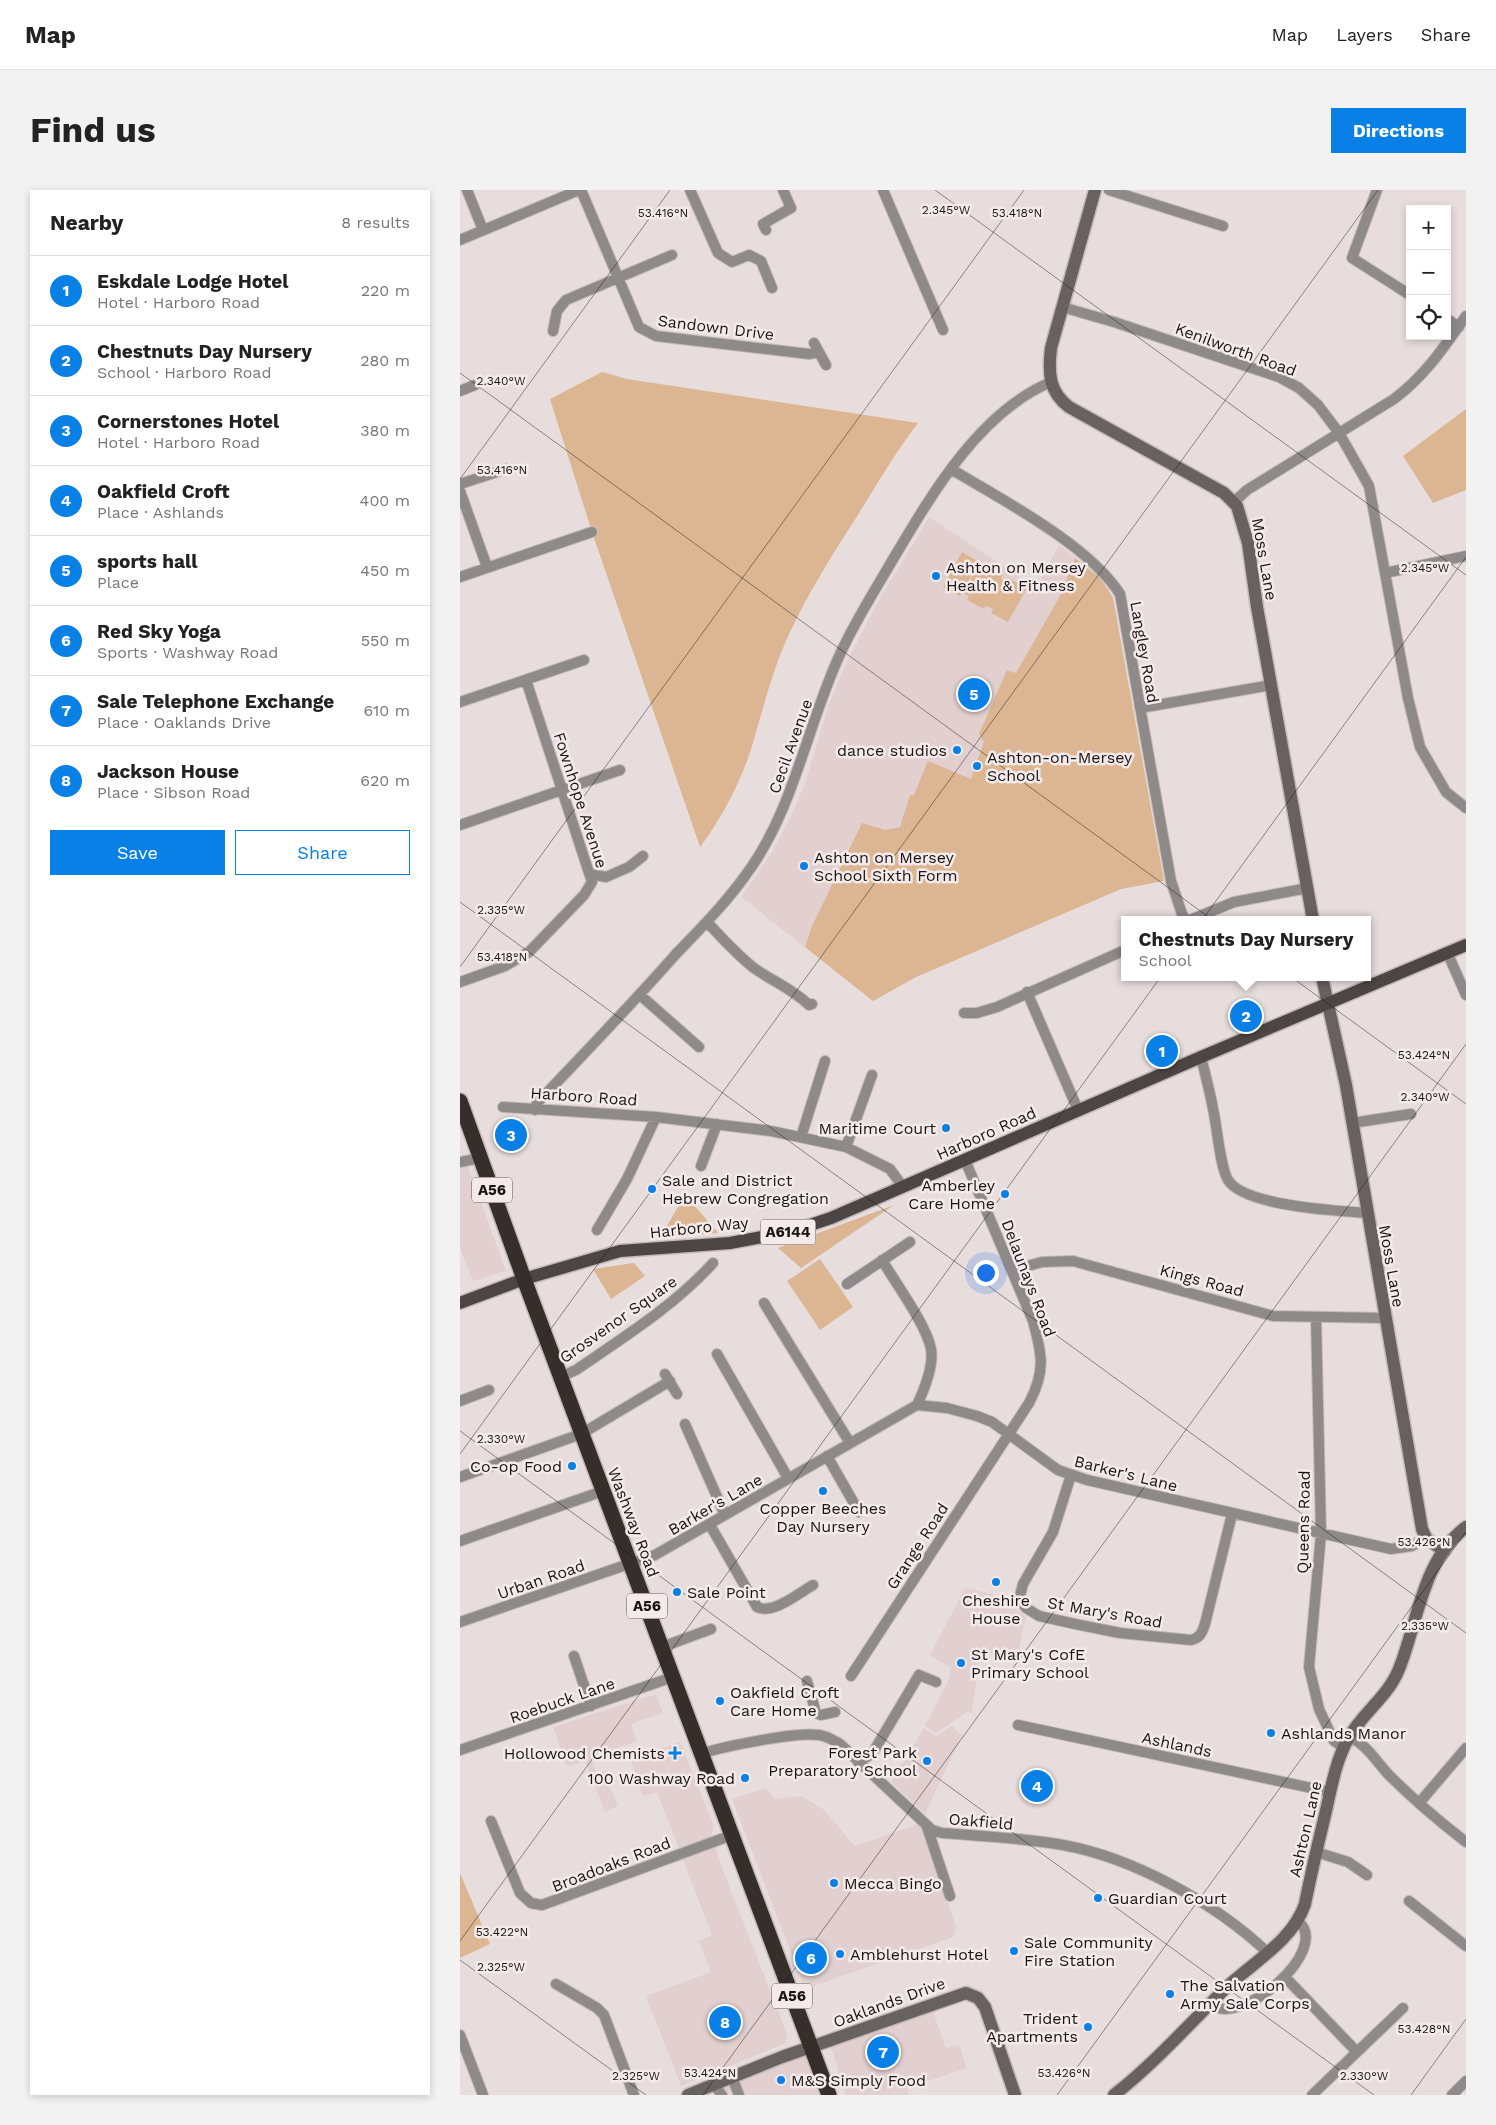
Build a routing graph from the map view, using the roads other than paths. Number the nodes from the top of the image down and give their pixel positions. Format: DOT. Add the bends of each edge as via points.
graph roads {
  1 [pos="467,190"];
  2 [pos="580,190"];
  3 [pos="690,190"];
  4 [pos="783,190"];
  5 [pos="883,190"];
  6 [pos="1096,190"];
  7 [pos="1109,190"];
  8 [pos="1377,190"];
  9 [pos="1223,226"];
  10 [pos="483,230"];
  11 [pos="766,230"];
  12 [pos="460,240"];
  13 [pos="672,255"];
  14 [pos="618,278"];
  15 [pos="772,288"];
  16 [pos="1406,292"];
  17 [pos="1062,307"];
  18 [pos="1466,316"];
  19 [pos="1451,322"];
  20 [pos="1459,327"];
  21 [pos="943,330"];
  22 [pos="553,331"];
  23 [pos="826,365"];
  24 [pos="1051,382"];
  25 [pos="475,385"];
  26 [pos="460,391"];
  27 [pos="1339,433"];
  28 [pos="951,469"];
  29 [pos="506,470"];
  30 [pos="460,484"];
  31 [pos="460,491"];
  32 [pos="1234,502"];
  33 [pos="592,532"];
  34 [pos="1466,556"];
  35 [pos="487,567"];
  36 [pos="1385,573"];
  37 [pos="460,577"];
  38 [pos="584,660"];
  39 [pos="526,680"];
  40 [pos="1272,685"];
  41 [pos="460,702"];
  42 [pos="1140,708"];
  43 [pos="620,770"];
  44 [pos="562,790"];
  45 [pos="1466,808"];
  46 [pos="460,825"];
  47 [pos="643,856"];
  48 [pos="590,874"];
  49 [pos="1308,888"];
  50 [pos="1184,916"];
  51 [pos="1198,916"];
  52 [pos="1312,916"];
  53 [pos="706,922"];
  54 [pos="1466,945"];
  55 [pos="1121,952"];
  56 [pos="1447,952"];
  57 [pos="1323,981"];
  58 [pos="460,982"];
  59 [pos="1027,992"];
  60 [pos="1466,995"];
  61 [pos="640,996"];
  62 [pos="1326,1004"];
  63 [pos="808,1006"];
  64 [pos="964,1013"];
  65 [pos="699,1047"];
  66 [pos="1201,1057"];
  67 [pos="825,1061"];
  68 [pos="872,1075"];
  69 [pos="460,1101"];
  70 [pos="503,1107"];
  71 [pos="535,1110"];
  72 [pos="1078,1110"];
  73 [pos="1411,1114"];
  74 [pos="656,1117"];
  75 [pos="1352,1123"];
  76 [pos="717,1124"];
  77 [pos="801,1137"];
  78 [pos="846,1147"];
  79 [pos="480,1158"];
  80 [pos="965,1160"];
  81 [pos="460,1162"];
  82 [pos="700,1166"];
  83 [pos="903,1187"];
  84 [pos="1366,1213"];
  85 [pos="597,1230"];
  86 [pos="910,1242"];
  87 [pos="882,1260"];
  88 [pos="713,1263"];
  89 [pos="1013,1270"];
  90 [pos="524,1279"];
  91 [pos="847,1284"];
  92 [pos="460,1303"];
  93 [pos="764,1303"];
  94 [pos="1316,1318"];
  95 [pos="1385,1318"];
  96 [pos="717,1354"];
  97 [pos="560,1377"];
  98 [pos="489,1390"];
  99 [pos="677,1394"];
  100 [pos="460,1401"];
  101 [pos="917,1405"];
  102 [pos="685,1424"];
  103 [pos="1008,1433"];
  104 [pos="581,1434"];
  105 [pos="850,1443"];
  106 [pos="827,1456"];
  107 [pos="1071,1475"];
  108 [pos="460,1478"];
  109 [pos="788,1478"];
  110 [pos="603,1491"];
  111 [pos="859,1512"];
  112 [pos="1232,1514"];
  113 [pos="725,1515"];
  114 [pos="710,1525"];
  115 [pos="1466,1527"];
  116 [pos="1321,1534"];
  117 [pos="1426,1538"];
  118 [pos="460,1541"];
  119 [pos="1444,1551"];
  120 [pos="631,1564"];
  121 [pos="813,1585"];
  122 [pos="460,1622"];
  123 [pos="711,1629"];
  124 [pos="662,1647"];
  125 [pos="574,1656"];
  126 [pos="851,1676"];
  127 [pos="673,1678"];
  128 [pos="807,1681"];
  129 [pos="936,1682"];
  130 [pos="591,1706"];
  131 [pos="1018,1725"];
  132 [pos="822,1735"];
  133 [pos="1346,1742"];
  134 [pos="1466,1748"];
  135 [pos="460,1750"];
  136 [pos="701,1754"];
  137 [pos="858,1762"];
  138 [pos="1330,1792"];
  139 [pos="1420,1802"];
  140 [pos="491,1821"];
  141 [pos="928,1827"];
  142 [pos="732,1836"];
  143 [pos="1466,1842"];
  144 [pos="1316,1852"];
  145 [pos="1367,1875"];
  146 [pos="950,1896"];
  147 [pos="1409,1901"];
  148 [pos="1298,1921"];
  149 [pos="1466,1946"];
  150 [pos="1267,1952"];
  151 [pos="1285,1977"];
  152 [pos="556,1984"];
  153 [pos="1210,2004"];
  154 [pos="1403,2008"];
  155 [pos="460,2035"];
  156 [pos="811,2048"];
  157 [pos="1357,2052"];
  158 [pos="732,2077"];
  159 [pos="1466,2081"];
  160 [pos="718,2090"];
  161 [pos="1458,2093"];
  162 [pos="483,2095"];
  163 [pos="634,2095"];
  164 [pos="688,2095"];
  165 [pos="739,2095"];
  166 [pos="829,2095"];
  167 [pos="1015,2095"];
  168 [pos="1114,2095"];
  169 [pos="1312,2095"];
  1 -- 10 [label="street"];
  2 -- 10 [label="street"];
  2 -- 14 [label="street, Sandown Drive"];
  3 -- 15 [label="street" via="718,253 732,262 749,255 761,261"];
  4 -- 11 [label="street" via="791,208 762,224"];
  5 -- 21 [label="street"];
  6 -- 17 [label="street, Moss Lane"];
  7 -- 9 [label="street"];
  8 -- 16 [label="street" via="1352,258"];
  10 -- 12 [label="street"];
  13 -- 14 [label="street"];
  14 -- 22 [label="street" via="566,300 557,311"];
  14 -- 23 [label="street, Sandown Drive" via="639,327 650,335 809,354 817,348"];
  17 -- 24 [label="street, Moss Lane" via="1051,348"];
  17 -- 27 [label="street, Kenilworth Road" via="1279,377 1310,397"];
  18 -- 20 [label="street"];
  19 -- 20 [label="street"];
  20 -- 27 [label="street" via="1415,383"];
  24 -- 28 [label="street, Cecil Avenue" via="1029,391 1016,401 975,440"];
  24 -- 32 [label="street, Moss Lane" via="1056,396 1069,408 1224,493"];
  25 -- 26 [label="street"];
  27 -- 32 [label="street" via="1247,490"];
  27 -- 36 [label="street, Kenilworth Road" via="1369,486"];
  28 -- 42 [label="street, Langley Road" via="1054,534 1112,583 1121,601"];
  28 -- 53 [label="street, Cecil Avenue" via="912,527 837,661 777,824 745,877"];
  29 -- 30 [label="street"];
  31 -- 35 [label="street"];
  32 -- 40 [label="street, Moss Lane" via="1248,543"];
  33 -- 35 [label="street"];
  34 -- 36 [label="street"];
  35 -- 37 [label="street"];
  36 -- 45 [label="street, Kenilworth Road" via="1420,747 1446,792"];
  38 -- 39 [label="street"];
  39 -- 41 [label="street"];
  39 -- 44 [label="street, Fownhope Avenue"];
  40 -- 42 [label="street"];
  40 -- 49 [label="street, Moss Lane"];
  42 -- 50 [label="street, Langley Road" via="1171,881"];
  43 -- 44 [label="street"];
  44 -- 46 [label="street"];
  44 -- 48 [label="street, Fownhope Avenue"];
  47 -- 48 [label="street" via="629,867 606,877"];
  48 -- 58 [label="street, Fownhope Avenue" via="590,888 529,952 505,966"];
  49 -- 51 [label="street" via="1234,902"];
  49 -- 52 [label="street, Moss Lane"];
  53 -- 61 [label="street, Cecil Avenue"];
  53 -- 63 [label="street" via="754,968 794,992"];
  54 -- 56 [label="main road, Harboro Road / A6144"];
  55 -- 59 [label="street"];
  56 -- 60 [label="street"];
  56 -- 62 [label="main road, Harboro Road / A6144"];
  57 -- 62 [label="street, Moss Lane"];
  59 -- 64 [label="street" via="987,1011"];
  59 -- 72 [label="street"];
  61 -- 65 [label="street"];
  61 -- 71 [label="street, Cecil Avenue" via="537,1103"];
  62 -- 66 [label="main road, Harboro Road / A6144"];
  62 -- 75 [label="street, Moss Lane"];
  66 -- 72 [label="main road, Harboro Road / A6144"];
  66 -- 84 [label="street" via="1225,1174 1233,1186 1256,1196 1299,1207"];
  67 -- 77 [label="street"];
  68 -- 78 [label="street"];
  69 -- 79 [label="highway, Washway Road / A56"];
  70 -- 71 [label="street, Harboro Road"];
  71 -- 74 [label="street, Harboro Road"];
  72 -- 80 [label="main road, Harboro Road / A6144"];
  73 -- 75 [label="street"];
  74 -- 76 [label="street, Harboro Road"];
  74 -- 85 [label="street" via="627,1179"];
  75 -- 84 [label="street, Moss Lane"];
  76 -- 77 [label="street, Harboro Road"];
  76 -- 82 [label="street"];
  77 -- 78 [label="street, Harboro Road"];
  78 -- 83 [label="street, Harboro Road" via="890,1169"];
  79 -- 81 [label="street"];
  79 -- 90 [label="highway, Washway Road / A56"];
  80 -- 83 [label="main road, Harboro Road / A6144"];
  80 -- 89 [label="street, Delaunays Road"];
  83 -- 90 [label="main road, Harboro Way / A6144" via="789,1232 716,1244 620,1251"];
  84 -- 95 [label="street, Moss Lane"];
  86 -- 87 [label="street"];
  87 -- 91 [label="street"];
  87 -- 101 [label="street" via="931,1349 928,1372"];
  88 -- 97 [label="street, Grosvenor Square" via="667,1306 576,1370"];
  89 -- 94 [label="street, Kings Road" via="1042,1262 1073,1261 1273,1316"];
  89 -- 103 [label="street, Delaunays Road" via="1033,1321 1042,1372 1029,1403"];
  90 -- 92 [label="main road, A6144"];
  90 -- 97 [label="highway, Washway Road / A56"];
  93 -- 105 [label="street"];
  94 -- 95 [label="street, Kings Road"];
  94 -- 116 [label="street, Queens Road"];
  95 -- 117 [label="street, Moss Lane"];
  96 -- 109 [label="street"];
  97 -- 104 [label="highway, Washway Road / A56"];
  98 -- 100 [label="street"];
  99 -- 104 [label="street" via="667,1378"];
  101 -- 103 [label="street, Barker's Lane" via="977,1416"];
  101 -- 105 [label="street, Barker's Lane"];
  102 -- 113 [label="street"];
  103 -- 107 [label="street, Barker's Lane" via="1043,1460"];
  103 -- 126 [label="street, Grange Road"];
  104 -- 108 [label="street"];
  104 -- 110 [label="highway, Washway Road / A56"];
  105 -- 106 [label="street, Barker's Lane"];
  106 -- 109 [label="street, Barker's Lane"];
  106 -- 111 [label="street"];
  107 -- 112 [label="street, Barker's Lane"];
  107 -- 112 [label="street, St Mary's Road" via="1053,1532 1020,1596 1022,1603 1032,1612 1075,1624 1120,1633 1197,1638 1205,1624"];
  109 -- 113 [label="street, Barker's Lane"];
  110 -- 118 [label="street"];
  110 -- 120 [label="highway, Washway Road / A56"];
  112 -- 116 [label="street, Barker's Lane"];
  113 -- 114 [label="street, Barker's Lane"];
  114 -- 120 [label="street, Barker's Lane" via="666,1550"];
  114 -- 121 [label="street" via="757,1607 772,1608"];
  115 -- 119 [label="street, Ashton Lane"];
  116 -- 117 [label="street, Barker's Lane" via="1392,1548 1418,1544"];
  116 -- 133 [label="street, Queens Road" via="1309,1667 1313,1689 1334,1741"];
  117 -- 119 [label="street"];
  119 -- 133 [label="street, Ashton Lane" via="1422,1595 1399,1669 1384,1696 1357,1724"];
  120 -- 122 [label="street, Urban Road"];
  120 -- 124 [label="highway, Washway Road / A56"];
  123 -- 124 [label="street"];
  124 -- 127 [label="highway, Washway Road / A56"];
  125 -- 130 [label="street"];
  127 -- 130 [label="street, Roebuck Lane"];
  127 -- 136 [label="highway, Washway Road / A56"];
  128 -- 132 [label="street" via="816,1713 831,1713"];
  129 -- 137 [label="street" via="918,1675 872,1754"];
  130 -- 135 [label="street, Roebuck Lane"];
  131 -- 138 [label="street, Ashlands"];
  132 -- 136 [label="street" via="774,1738"];
  132 -- 137 [label="street, Oakfield" via="840,1744"];
  133 -- 138 [label="street, Ashton Lane"];
  133 -- 139 [label="street, Queens Road" via="1358,1741 1368,1749 1389,1776"];
  134 -- 139 [label="street"];
  136 -- 142 [label="highway, Washway Road / A56"];
  137 -- 141 [label="street, Oakfield"];
  138 -- 144 [label="street, Ashton Lane"];
  139 -- 143 [label="street, Queens Road"];
  140 -- 142 [label="street, Broadoaks Road" via="520,1893 531,1903 542,1905"];
  141 -- 146 [label="street"];
  141 -- 150 [label="street, Oakfield" via="942,1833 1063,1845 1096,1854 1154,1876 1188,1894 1232,1922"];
  142 -- 156 [label="highway, Washway Road / A56"];
  144 -- 145 [label="street" via="1348,1862"];
  144 -- 148 [label="street, Ashton Lane" via="1306,1904"];
  147 -- 149 [label="street"];
  148 -- 150 [label="street, Ashton Lane"];
  148 -- 151 [label="street" via="1306,1928 1306,1937 1299,1956"];
  150 -- 153 [label="street, Ashton Lane"];
  151 -- 153 [label="street" via="1252,2001 1229,2007"];
  151 -- 157 [label="street"];
  152 -- 163 [label="street" via="604,2015"];
  153 -- 168 [label="street, Ashton Lane" via="1162,2054"];
  154 -- 157 [label="street"];
  155 -- 162 [label="street"];
  156 -- 158 [label="street, Oaklands Drive"];
  156 -- 166 [label="highway, Washway Road / A56"];
  156 -- 167 [label="street, Oaklands Drive" via="961,1994 978,1998 987,2013"];
  157 -- 169 [label="street"];
  158 -- 160 [label="street, Oaklands Drive"];
  158 -- 165 [label="street"];
  159 -- 161 [label="street"];
  160 -- 164 [label="street, Oaklands Drive"];
}
